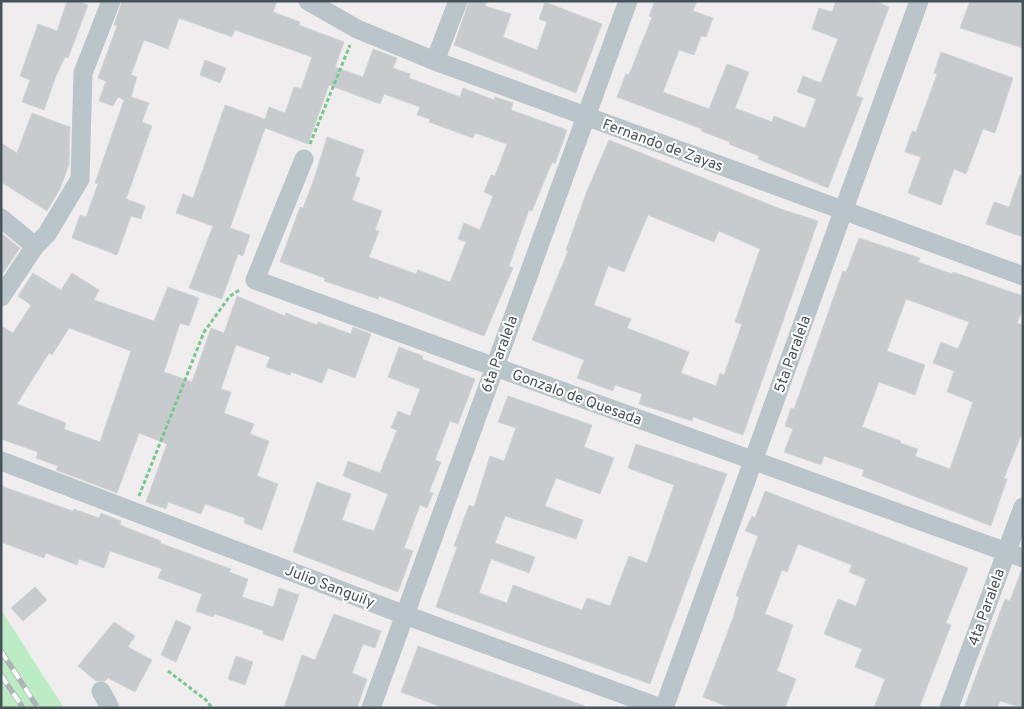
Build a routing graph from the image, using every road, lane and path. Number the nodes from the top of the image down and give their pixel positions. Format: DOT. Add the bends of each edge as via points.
graph roads {
  1 [pos="110,1"];
  2 [pos="308,1"];
  3 [pos="458,1"];
  4 [pos="628,1"];
  5 [pos="920,1"];
  6 [pos="357,29"];
  7 [pos="435,61"];
  8 [pos="586,116"];
  9 [pos="304,159"];
  10 [pos="844,212"];
  11 [pos="1,218"];
  12 [pos="35,246"];
  13 [pos="1023,276"];
  14 [pos="255,280"];
  15 [pos="1,297"];
  16 [pos="495,367"];
  17 [pos="1,461"];
  18 [pos="753,461"];
  19 [pos="1023,507"];
  20 [pos="133,510"];
  21 [pos="1014,555"];
  22 [pos="405,615"];
  23 [pos="168,671"];
  24 [pos="100,691"];
  25 [pos="110,708"];
  26 [pos="212,708"];
  27 [pos="371,708"];
  28 [pos="663,708"];
  29 [pos="949,708"];
  1 -- 12 [label="street" via="83,73 80,179"];
  2 -- 6 [label="street, Fernando de Zayas"];
  3 -- 7 [label="street"];
  4 -- 8 [label="street, 6ta Paralela"];
  5 -- 10 [label="street, 5ta Paralela"];
  6 -- 7 [label="street, Fernando de Zayas"];
  6 -- 9 [label="path"];
  7 -- 8 [label="street, Fernando de Zayas"];
  8 -- 10 [label="street, Fernando de Zayas"];
  8 -- 16 [label="street, 6ta Paralela"];
  9 -- 14 [label="street"];
  10 -- 13 [label="street, Fernando de Zayas"];
  10 -- 18 [label="street, 5ta Paralela"];
  11 -- 12 [label="street"];
  12 -- 15 [label="street"];
  14 -- 16 [label="street, Gonzalo de Quesada"];
  14 -- 20 [label="path" via="230,296 204,332"];
  16 -- 18 [label="street, Gonzalo de Quesada"];
  16 -- 22 [label="street, 6ta Paralela"];
  17 -- 20 [label="street, Julio Sanguily"];
  18 -- 21 [label="street, Gonzalo de Quesada"];
  18 -- 28 [label="street, 5ta Paralela"];
  19 -- 21 [label="street, 4ta Paralela"];
  20 -- 22 [label="street, Julio Sanguily"];
  21 -- 29 [label="street, 4ta Paralela"];
  22 -- 27 [label="street, 6ta Paralela"];
  22 -- 28 [label="street, Julio Sanguily"];
  23 -- 26 [label="path"];
  24 -- 25 [label="street"];
}
